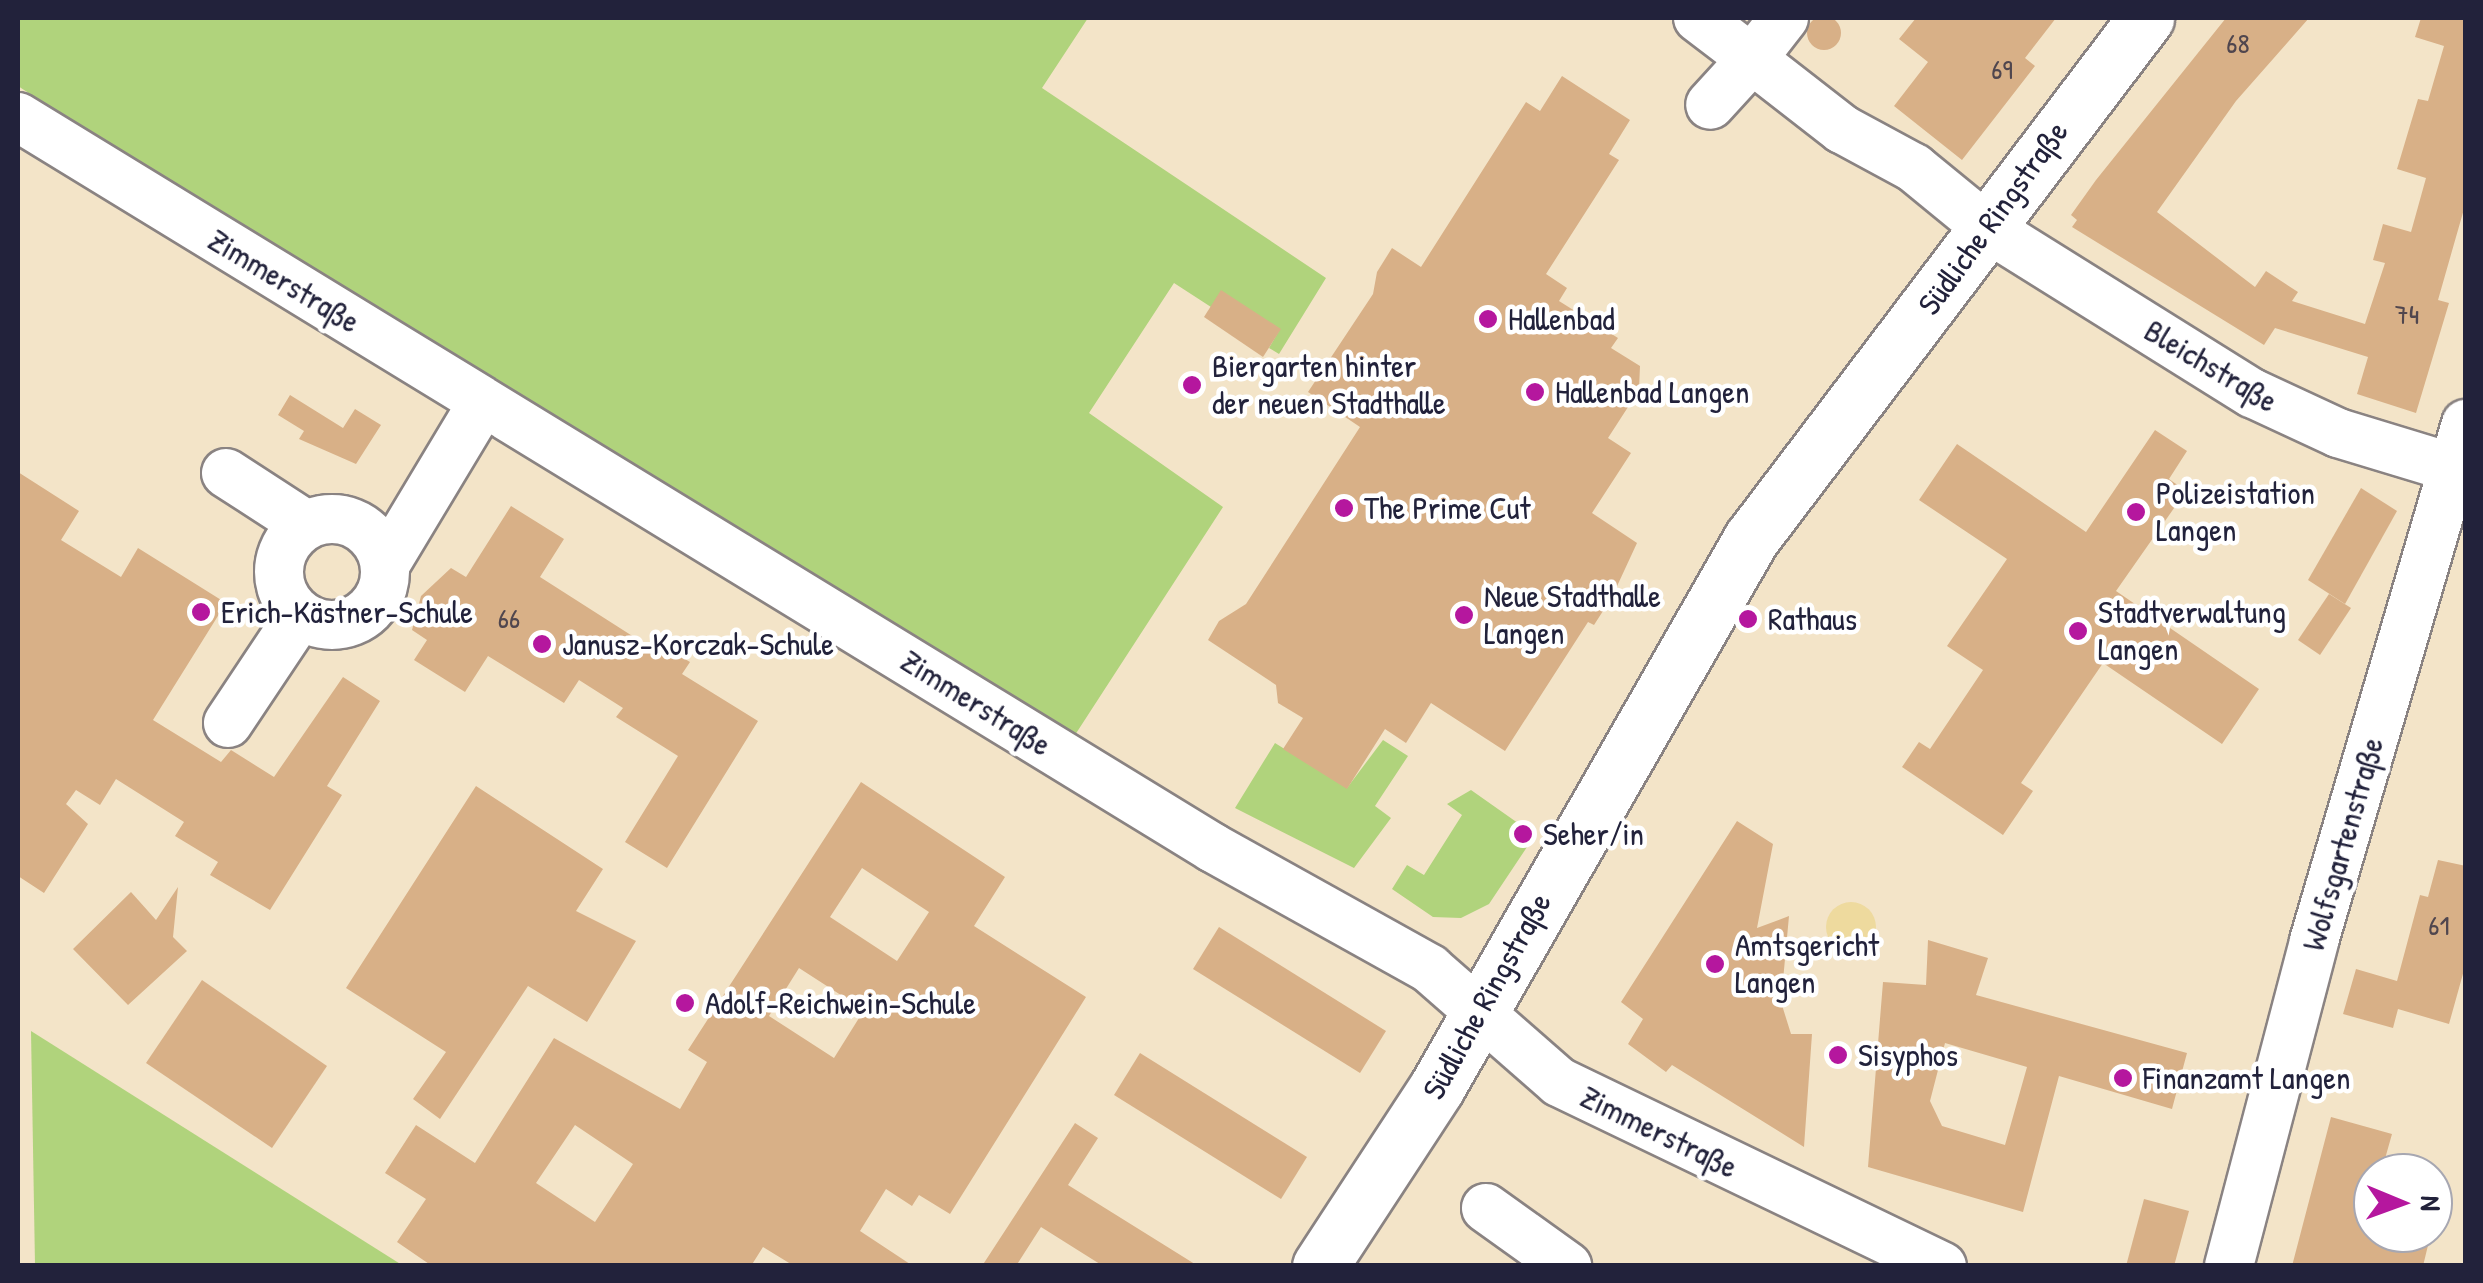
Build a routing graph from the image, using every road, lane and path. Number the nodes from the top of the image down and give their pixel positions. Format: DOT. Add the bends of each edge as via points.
graph roads {
  1 [pos="1698,18"];
  2 [pos="1784,18"];
  3 [pos="2146,18"];
  4 [pos="1752,59"];
  5 [pos="1710,105"];
  6 [pos="18,117"];
  7 [pos="1981,234"];
  8 [pos="483,402"];
  9 [pos="2459,446"];
  10 [pos="226,473"];
  11 [pos="306,526"];
  12 [pos="386,566"];
  13 [pos="300,615"];
  14 [pos="228,723"];
  15 [pos="1478,1014"];
  16 [pos="1486,1208"];
  17 [pos="1935,1264"];
  18 [pos="1320,1266"];
  19 [pos="1567,1266"];
  20 [pos="2229,1266"];
  1 -- 4 [label="street, Bleichstraße"];
  2 -- 4 [label="street"];
  3 -- 7 [label="main road, Südliche Ringstraße"];
  4 -- 5 [label="street"];
  4 -- 7 [label="street, Bleichstraße" via="1842,130 1914,168"];
  6 -- 8 [label="street, Zimmerstraße"];
  7 -- 9 [label="street, Bleichstraße" via="2252,393 2338,433"];
  7 -- 15 [label="main road, Südliche Ringstraße" via="1750,539"];
  8 -- 12 [label="street"];
  8 -- 15 [label="street, Zimmerstraße" via="1197,839 1430,969"];
  9 -- 20 [label="street, Wolfsgartenstraße" via="2314,941"];
  10 -- 11 [label="street"];
  11 -- 12 [label="street" via="322,519 356,524 371,534"];
  11 -- 13 [label="street" via="283,552 279,569 280,586"];
  12 -- 13 [label="street" via="378,600 351,623 334,626"];
  13 -- 14 [label="street"];
  15 -- 17 [label="street, Zimmerstraße" via="1574,1090"];
  15 -- 18 [label="main road, Südliche Ringstraße"];
  16 -- 19 [label="street"];
}
